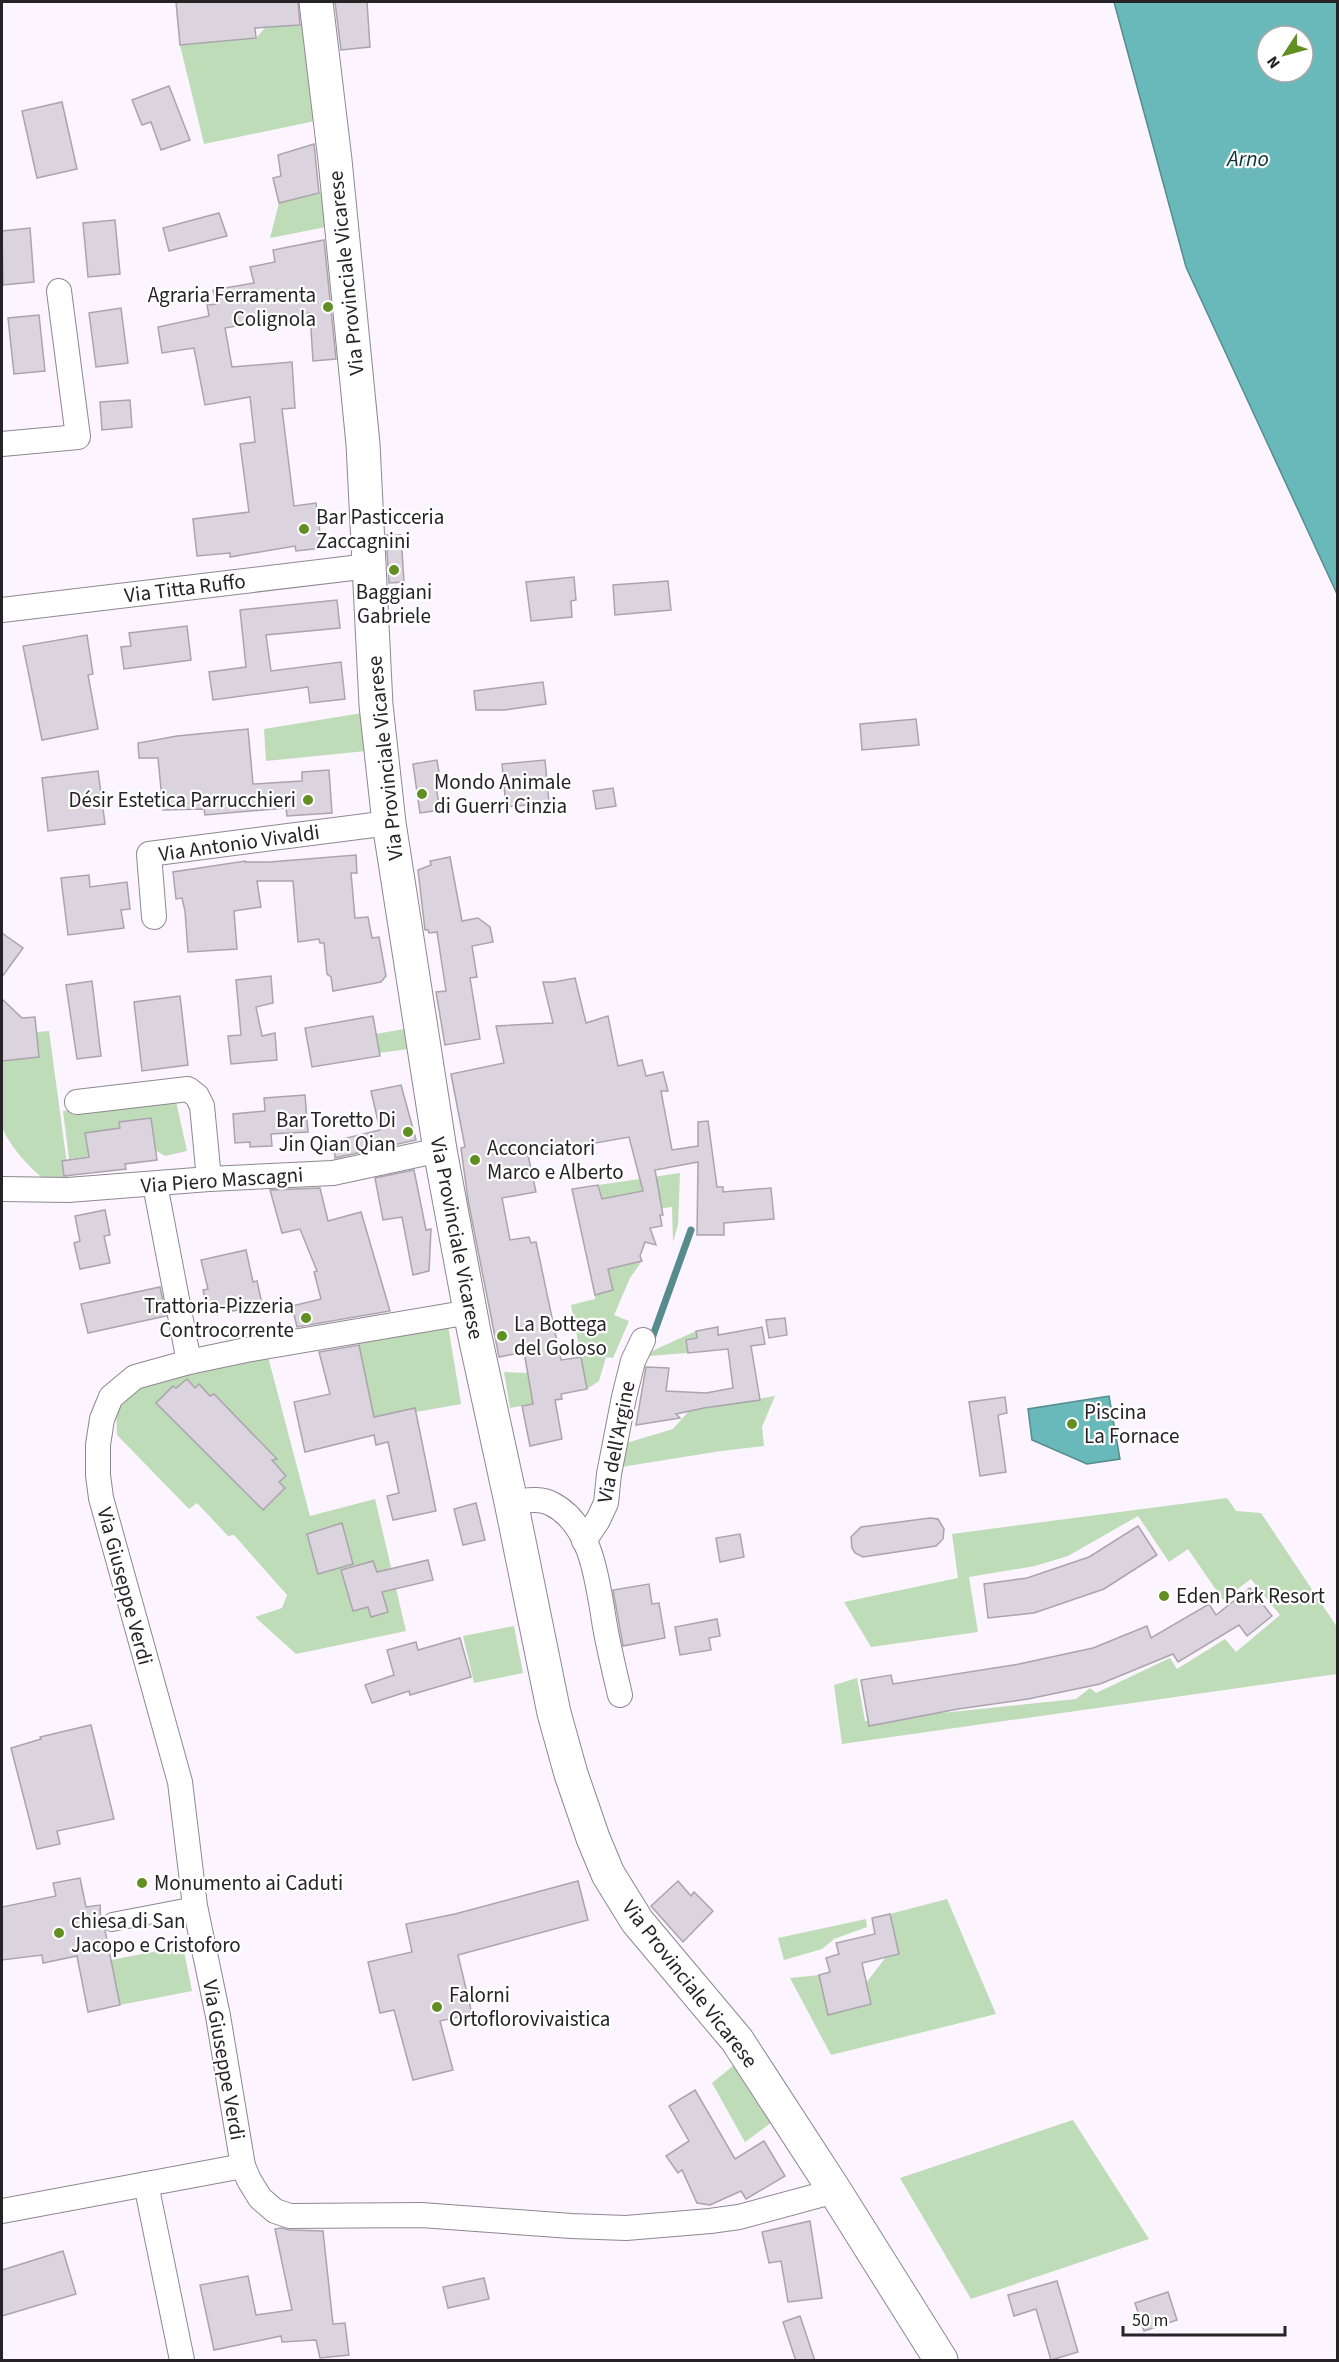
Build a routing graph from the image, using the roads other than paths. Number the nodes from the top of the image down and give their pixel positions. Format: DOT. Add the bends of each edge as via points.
graph roads {
  1 [pos="316,2"];
  2 [pos="59,291"];
  3 [pos="2,444"];
  4 [pos="369,566"];
  5 [pos="2,602"];
  6 [pos="389,823"];
  7 [pos="154,916"];
  8 [pos="77,1101"];
  9 [pos="440,1150"];
  10 [pos="209,1179"];
  11 [pos="5,1182"];
  12 [pos="156,1190"];
  13 [pos="470,1312"];
  14 [pos="643,1340"];
  15 [pos="189,1362"];
  16 [pos="512,1502"];
  17 [pos="584,1540"];
  18 [pos="620,1695"];
  19 [pos="195,1906"];
  20 [pos="112,1922"];
  21 [pos="243,2166"];
  22 [pos="146,2184"];
  23 [pos="835,2190"];
  24 [pos="2,2211"];
  25 [pos="182,2361"];
  26 [pos="941,2361"];
  1 -- 4 [label="main road, Via Provinciale Vicarese" via="362,432"];
  2 -- 3 [label="street" via="78,437"];
  4 -- 5 [label="street, Via Titta Ruffo"];
  4 -- 6 [label="main road, Via Provinciale Vicarese" via="376,705"];
  6 -- 7 [label="street, Via Antonio Vivaldi" via="149,854"];
  6 -- 9 [label="main road, Via Provinciale Vicarese"];
  8 -- 10 [label="street" via="188,1089 202,1106"];
  9 -- 10 [label="street, Via Piero Mascagni" via="333,1173"];
  9 -- 13 [label="main road, Via Provinciale Vicarese"];
  10 -- 12 [label="street, Via Piero Mascagni"];
  11 -- 12 [label="street, Via Piero Mascagni" via="68,1190"];
  12 -- 15 [label="street"];
  13 -- 15 [label="street, Via Giuseppe Verdi"];
  13 -- 16 [label="main road, Via Provinciale Vicarese"];
  14 -- 17 [label="street, Via dell'Argine" via="624,1397 606,1503"];
  15 -- 19 [label="street, Via Giuseppe Verdi" via="135,1377 111,1397 102,1419 98,1455 99,1486 107,1522 180,1782"];
  16 -- 17 [label="street, Via dell'Argine" via="542,1500 554,1504 569,1517"];
  16 -- 23 [label="main road, Via Provinciale Vicarese" via="554,1713 601,1858 637,1921 737,2040"];
  17 -- 18 [label="street, Via dell'Argine"];
  19 -- 20 [label="street"];
  19 -- 21 [label="street, Via Giuseppe Verdi"];
  21 -- 22 [label="street"];
  21 -- 23 [label="street, Via Giuseppe Verdi" via="267,2205 282,2214 297,2216 421,2215 626,2228 739,2217"];
  22 -- 24 [label="street"];
  22 -- 25 [label="street"];
  23 -- 26 [label="main road, Via Provinciale Vicarese"];
}
